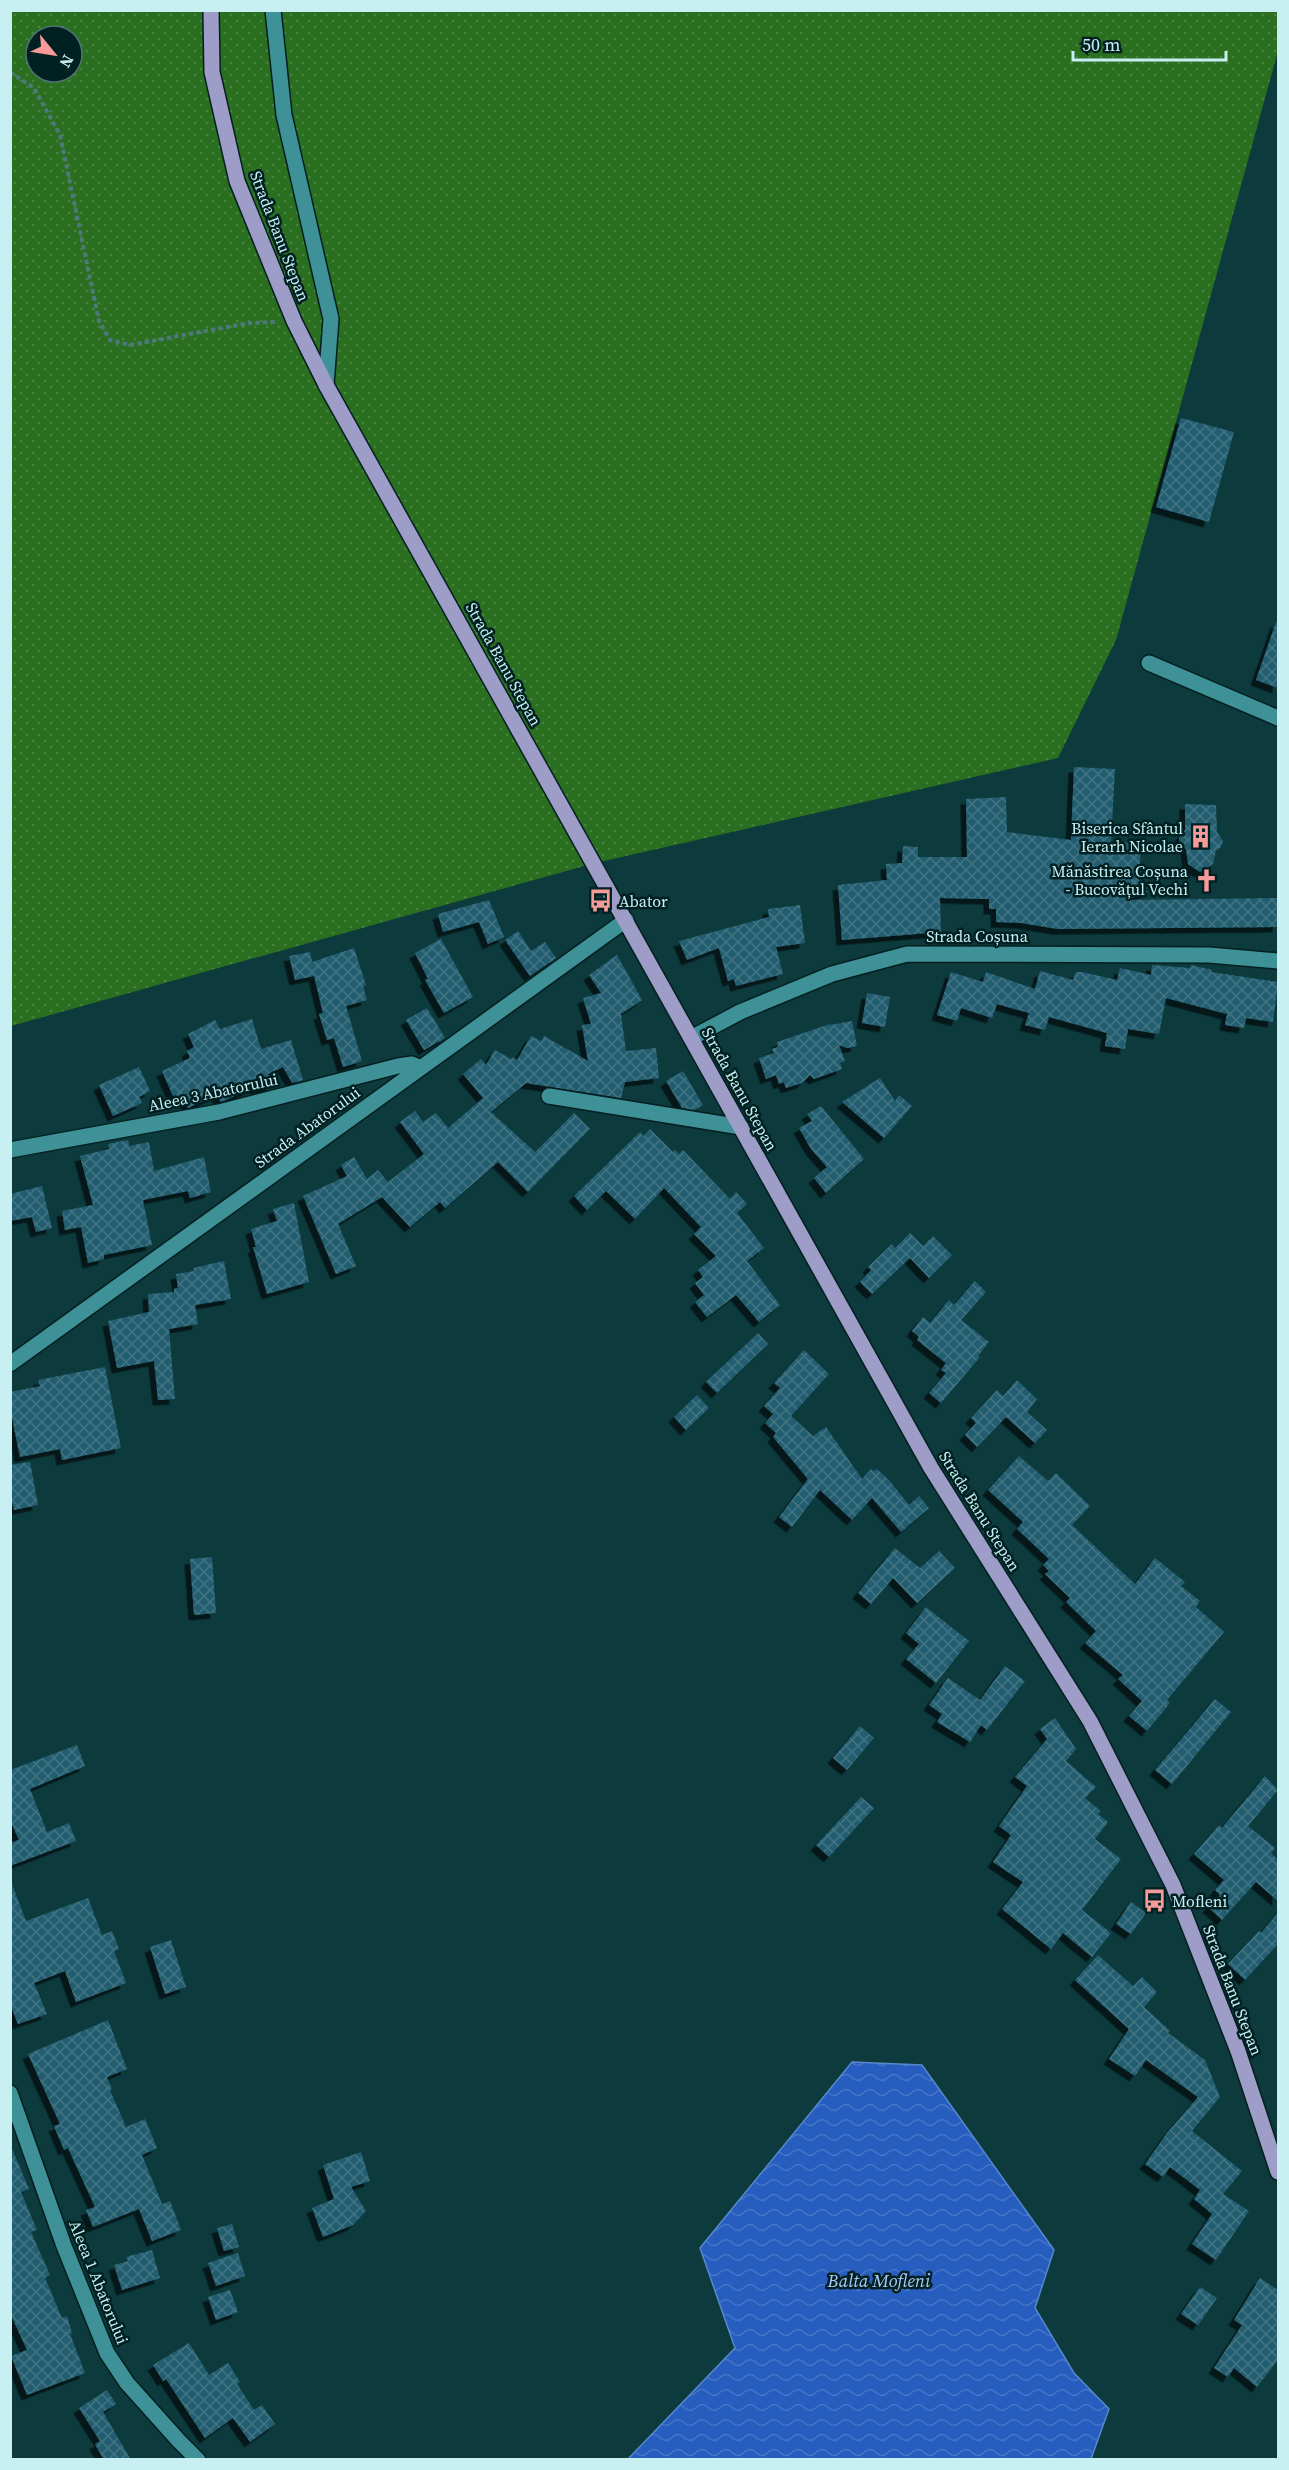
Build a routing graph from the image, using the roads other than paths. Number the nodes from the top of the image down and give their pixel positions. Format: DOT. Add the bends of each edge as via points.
graph roads {
  1 [pos="211,10"];
  2 [pos="273,10"];
  3 [pos="326,385"];
  4 [pos="1149,663"];
  5 [pos="1278,718"];
  6 [pos="626,920"];
  7 [pos="1278,961"];
  8 [pos="691,1038"];
  9 [pos="421,1068"];
  10 [pos="549,1096"];
  11 [pos="741,1127"];
  12 [pos="10,1150"];
  13 [pos="10,1364"];
  14 [pos="10,2093"];
  15 [pos="1278,2172"];
  16 [pos="198,2460"];
  1 -- 3 [label="main road, Strada Banu Stepan" via="212,72 237,182 294,321"];
  2 -- 3 [label="street" via="284,115 331,319"];
  3 -- 6 [label="main road, Strada Banu Stepan"];
  4 -- 5 [label="street"];
  6 -- 8 [label="main road, Strada Banu Stepan"];
  6 -- 9 [label="street, Strada Abatorului"];
  7 -- 8 [label="street, Strada Coșuna" via="1209,955 907,954 832,974 740,1012"];
  8 -- 11 [label="main road, Strada Banu Stepan"];
  9 -- 12 [label="street, Aleea 3 Abatorului" via="412,1064 398,1066 219,1112"];
  9 -- 13 [label="street, Strada Abatorului"];
  10 -- 11 [label="street"];
  11 -- 15 [label="main road, Strada Banu Stepan" via="931,1468 1090,1721 1134,1805 1173,1884 1206,1968"];
  14 -- 16 [label="street, Aleea 1 Abatorului" via="107,2353 127,2383"];
}
